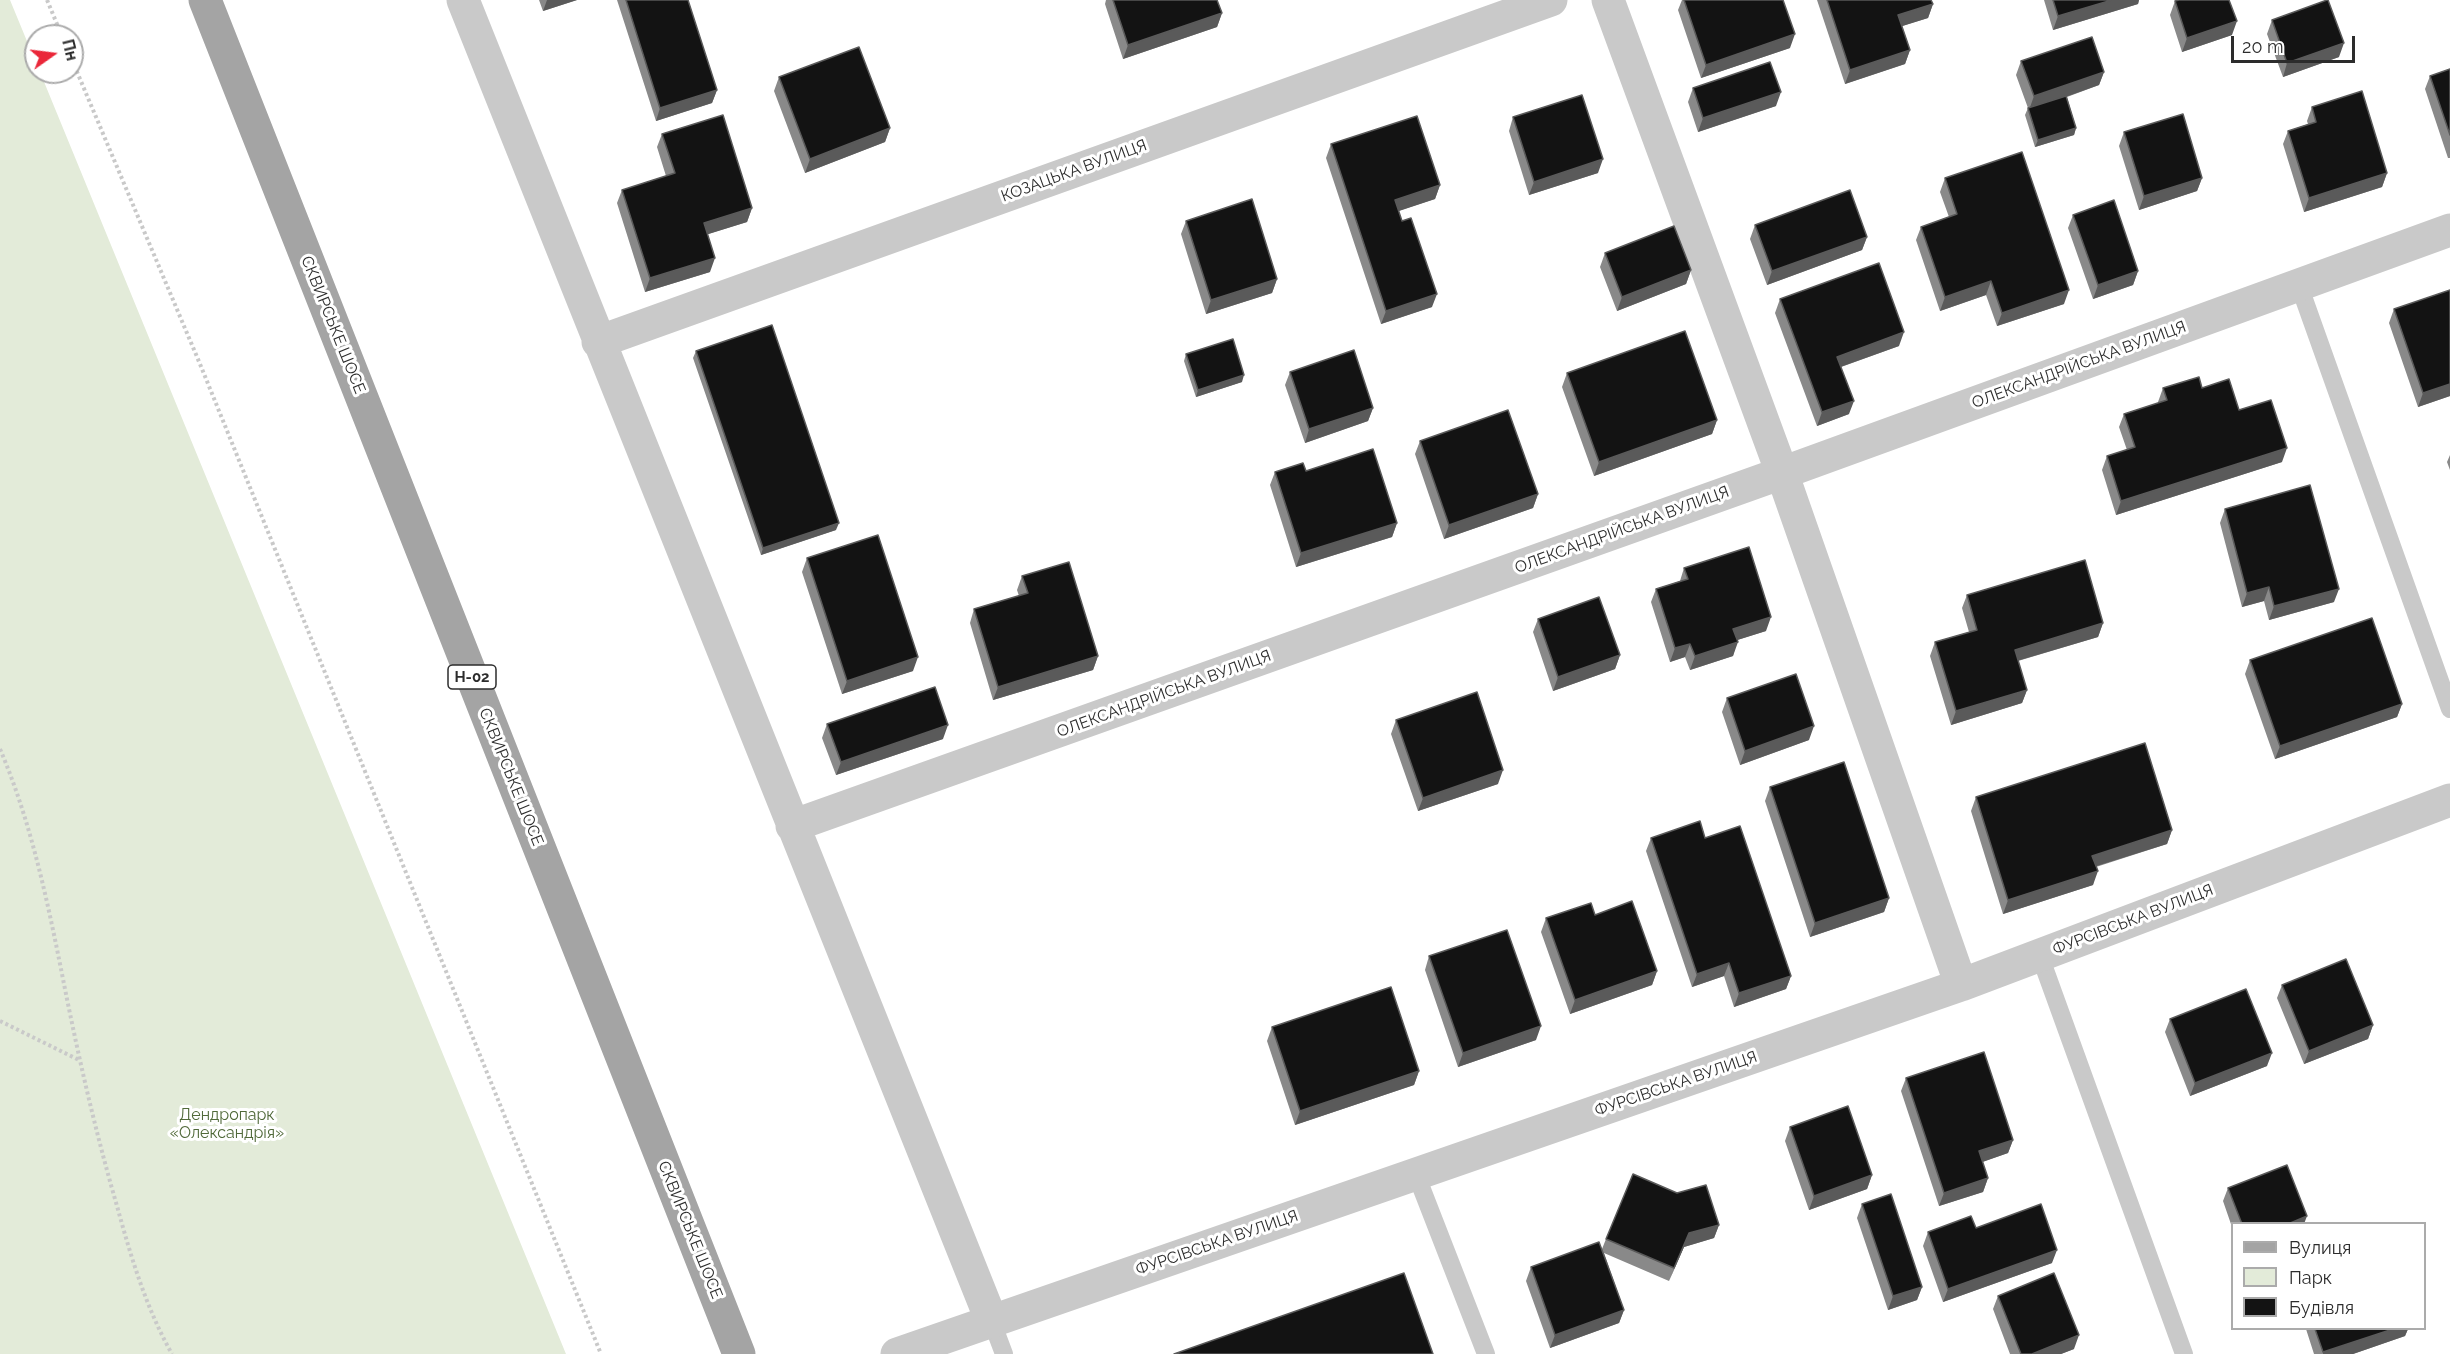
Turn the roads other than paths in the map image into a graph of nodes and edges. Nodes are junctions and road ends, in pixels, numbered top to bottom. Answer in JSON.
{"nodes":[{"id":1,"x":205,"y":0,"type":"edge"},
{"id":2,"x":463,"y":0,"type":"edge"},
{"id":3,"x":1551,"y":0,"type":"edge"},
{"id":4,"x":1608,"y":0,"type":"edge"},
{"id":5,"x":2450,"y":230,"type":"edge"},
{"id":6,"x":2299,"y":285,"type":"junction"},
{"id":7,"x":598,"y":342,"type":"junction"},
{"id":8,"x":1782,"y":473,"type":"junction"},
{"id":9,"x":2450,"y":709,"type":"edge"},
{"id":10,"x":2450,"y":800,"type":"edge"},
{"id":11,"x":792,"y":826,"type":"junction"},
{"id":12,"x":2040,"y":956,"type":"junction"},
{"id":13,"x":1961,"y":985,"type":"junction"},
{"id":14,"x":1416,"y":1174,"type":"junction"},
{"id":15,"x":992,"y":1322,"type":"junction"},
{"id":16,"x":739,"y":1354,"type":"edge"},
{"id":17,"x":897,"y":1354,"type":"edge"},
{"id":18,"x":1004,"y":1354,"type":"edge"},
{"id":19,"x":1486,"y":1354,"type":"edge"},
{"id":20,"x":2184,"y":1354,"type":"edge"}],
"edges":[{"from":1,"to":16,"type":"main road","name":"СКВИРСЬКЕ ШОСЕ","number":"Н-02"},
{"from":2,"to":7,"type":"street"},
{"from":3,"to":7,"type":"street","name":"КОЗАЦЬКА ВУЛИЦЯ"},
{"from":4,"to":8,"type":"street"},
{"from":5,"to":6,"type":"street","name":"ОЛЕКСАНДРІЙСЬКА ВУЛИЦЯ"},
{"from":6,"to":8,"type":"street","name":"ОЛЕКСАНДРІЙСЬКА ВУЛИЦЯ"},
{"from":6,"to":9,"type":"lane"},
{"from":7,"to":11,"type":"street"},
{"from":8,"to":11,"type":"street","name":"ОЛЕКСАНДРІЙСЬКА ВУЛИЦЯ"},
{"from":8,"to":13,"type":"street"},
{"from":10,"to":12,"type":"street","name":"ФУРСІВСЬКА ВУЛИЦЯ"},
{"from":11,"to":15,"type":"street"},
{"from":12,"to":13,"type":"street","name":"ФУРСІВСЬКА ВУЛИЦЯ"},
{"from":12,"to":20,"type":"lane"},
{"from":13,"to":14,"type":"street","name":"ФУРСІВСЬКА ВУЛИЦЯ"},
{"from":14,"to":15,"type":"street","name":"ФУРСІВСЬКА ВУЛИЦЯ"},
{"from":14,"to":19,"type":"lane"},
{"from":15,"to":17,"type":"street","name":"ФУРСІВСЬКА ВУЛИЦЯ"},
{"from":15,"to":18,"type":"lane"}]}
